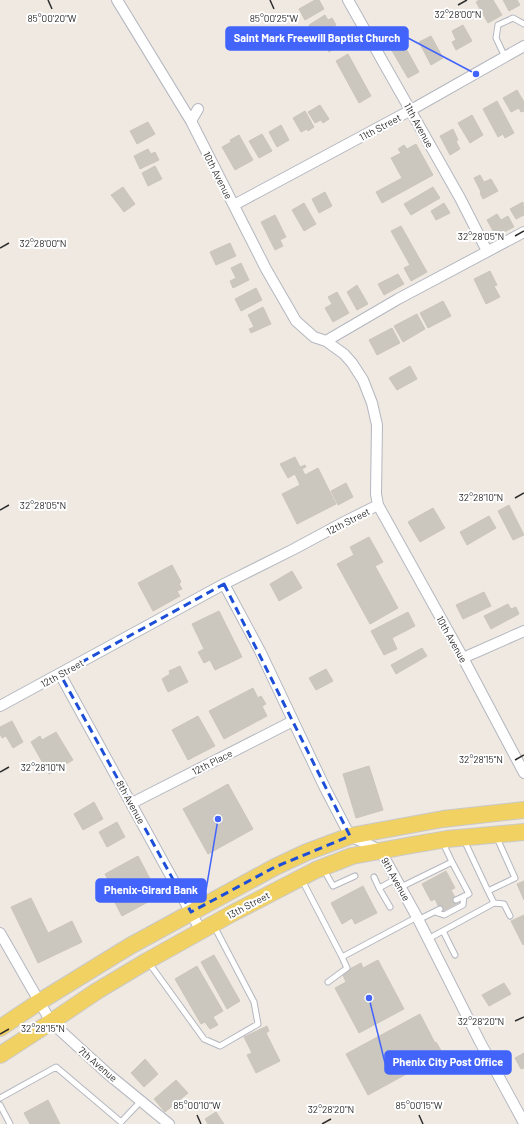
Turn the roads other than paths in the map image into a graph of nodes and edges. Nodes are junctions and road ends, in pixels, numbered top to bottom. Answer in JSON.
{"nodes":[{"id":1,"x":117,"y":0,"type":"edge"},
{"id":2,"x":348,"y":0,"type":"edge"},
{"id":3,"x":524,"y":24,"type":"edge"},
{"id":4,"x":524,"y":46,"type":"edge"},
{"id":5,"x":505,"y":57,"type":"junction"},
{"id":6,"x":198,"y":109,"type":"dead end"},
{"id":7,"x":411,"y":110,"type":"junction"},
{"id":8,"x":191,"y":121,"type":"junction"},
{"id":9,"x":234,"y":205,"type":"junction"},
{"id":10,"x":524,"y":232,"type":"edge"},
{"id":11,"x":487,"y":251,"type":"junction"},
{"id":12,"x":326,"y":341,"type":"junction"},
{"id":13,"x":378,"y":505,"type":"junction"},
{"id":14,"x":224,"y":584,"type":"junction"},
{"id":15,"x":524,"y":631,"type":"edge"},
{"id":16,"x":463,"y":658,"type":"junction"},
{"id":17,"x":60,"y":674,"type":"junction"},
{"id":18,"x":0,"y":706,"type":"edge"},
{"id":19,"x":293,"y":721,"type":"junction"},
{"id":20,"x":524,"y":773,"type":"edge"},
{"id":21,"x":132,"y":803,"type":"junction"},
{"id":22,"x":524,"y":810,"type":"edge"},
{"id":23,"x":524,"y":832,"type":"edge"},
{"id":24,"x":496,"y":835,"type":"junction"},
{"id":25,"x":350,"y":836,"type":"junction"},
{"id":26,"x":463,"y":838,"type":"junction"},
{"id":27,"x":442,"y":840,"type":"junction"},
{"id":28,"x":380,"y":850,"type":"junction"},
{"id":29,"x":452,"y":862,"type":"junction"},
{"id":30,"x":323,"y":867,"type":"junction"},
{"id":31,"x":355,"y":876,"type":"dead end"},
{"id":32,"x":300,"y":878,"type":"junction"},
{"id":33,"x":374,"y":878,"type":"dead end"},
{"id":34,"x":398,"y":883,"type":"junction"},
{"id":35,"x":379,"y":888,"type":"junction"},
{"id":36,"x":488,"y":891,"type":"junction"},
{"id":37,"x":464,"y":896,"type":"junction"},
{"id":38,"x":456,"y":900,"type":"dead end"},
{"id":39,"x":494,"y":903,"type":"junction"},
{"id":40,"x":390,"y":907,"type":"dead end"},
{"id":41,"x":191,"y":912,"type":"junction"},
{"id":42,"x":510,"y":916,"type":"dead end"},
{"id":43,"x":418,"y":918,"type":"junction"},
{"id":44,"x":207,"y":927,"type":"junction"},
{"id":45,"x":443,"y":931,"type":"junction"},
{"id":46,"x":0,"y":934,"type":"edge"},
{"id":47,"x":428,"y":939,"type":"junction"},
{"id":48,"x":455,"y":955,"type":"dead end"},
{"id":49,"x":342,"y":956,"type":"junction"},
{"id":50,"x":147,"y":960,"type":"junction"},
{"id":51,"x":328,"y":982,"type":"dead end"},
{"id":52,"x":39,"y":1002,"type":"junction"},
{"id":53,"x":51,"y":1022,"type":"junction"},
{"id":54,"x":0,"y":1028,"type":"edge"},
{"id":55,"x":0,"y":1055,"type":"edge"},
{"id":56,"x":0,"y":1098,"type":"edge"},
{"id":57,"x":141,"y":1101,"type":"junction"},
{"id":58,"x":0,"y":1105,"type":"edge"},
{"id":59,"x":119,"y":1123,"type":"edge"},
{"id":60,"x":524,"y":1123,"type":"edge"},
{"id":61,"x":10,"y":1124,"type":"edge"},
{"id":62,"x":169,"y":1124,"type":"edge"}],
"edges":[{"from":1,"to":8,"type":"street","name":"10th Avenue"},
{"from":2,"to":7,"type":"street","name":"11th Avenue"},
{"from":3,"to":5,"type":"lane"},
{"from":4,"to":5,"type":"street","name":"11th Street"},
{"from":5,"to":7,"type":"street","name":"11th Street"},
{"from":6,"to":8,"type":"street"},
{"from":7,"to":9,"type":"street","name":"11th Street"},
{"from":7,"to":11,"type":"street","name":"11th Avenue"},
{"from":8,"to":9,"type":"street","name":"10th Avenue"},
{"from":9,"to":12,"type":"street","name":"10th Avenue"},
{"from":10,"to":11,"type":"street"},
{"from":11,"to":12,"type":"street"},
{"from":12,"to":13,"type":"street","name":"12th Street"},
{"from":13,"to":14,"type":"street","name":"12th Street"},
{"from":13,"to":16,"type":"street","name":"10th Avenue"},
{"from":14,"to":17,"type":"street","name":"12th Street"},
{"from":14,"to":19,"type":"street"},
{"from":15,"to":16,"type":"street"},
{"from":16,"to":20,"type":"street","name":"10th Avenue"},
{"from":17,"to":18,"type":"street","name":"12th Street"},
{"from":17,"to":21,"type":"street","name":"8th Avenue"},
{"from":19,"to":21,"type":"street","name":"12th Place"},
{"from":19,"to":25,"type":"street"},
{"from":21,"to":41,"type":"street","name":"8th Avenue"},
{"from":22,"to":25,"type":"main road"},
{"from":23,"to":24,"type":"main road","name":"13th Street"},
{"from":24,"to":26,"type":"main road","name":"13th Street"},
{"from":24,"to":36,"type":"lane"},
{"from":25,"to":28,"type":"street","name":"9th Avenue"},
{"from":25,"to":41,"type":"main road"},
{"from":26,"to":27,"type":"main road","name":"13th Street"},
{"from":26,"to":36,"type":"lane"},
{"from":27,"to":28,"type":"main road","name":"13th Street"},
{"from":27,"to":29,"type":"lane"},
{"from":28,"to":30,"type":"main road","name":"13th Street"},
{"from":28,"to":34,"type":"street","name":"9th Avenue"},
{"from":29,"to":34,"type":"lane"},
{"from":29,"to":37,"type":"lane"},
{"from":30,"to":31,"type":"lane"},
{"from":30,"to":32,"type":"main road","name":"13th Street"},
{"from":32,"to":44,"type":"main road","name":"13th Street"},
{"from":32,"to":49,"type":"lane"},
{"from":33,"to":35,"type":"lane"},
{"from":34,"to":35,"type":"lane"},
{"from":34,"to":43,"type":"street","name":"9th Avenue"},
{"from":35,"to":40,"type":"lane"},
{"from":36,"to":39,"type":"lane"},
{"from":37,"to":38,"type":"lane"},
{"from":37,"to":43,"type":"lane"},
{"from":39,"to":42,"type":"lane"},
{"from":39,"to":45,"type":"lane"},
{"from":41,"to":44,"type":"street","name":"8th Avenue"},
{"from":41,"to":52,"type":"main road"},
{"from":43,"to":47,"type":"street","name":"9th Avenue"},
{"from":43,"to":49,"type":"lane"},
{"from":44,"to":50,"type":"main road","name":"13th Street"},
{"from":44,"to":50,"type":"lane"},
{"from":45,"to":47,"type":"lane"},
{"from":45,"to":48,"type":"lane"},
{"from":46,"to":52,"type":"street","name":"7th Avenue"},
{"from":47,"to":60,"type":"street","name":"9th Avenue"},
{"from":49,"to":51,"type":"lane"},
{"from":50,"to":53,"type":"main road","name":"13th Street"},
{"from":52,"to":53,"type":"street","name":"7th Avenue"},
{"from":52,"to":54,"type":"main road"},
{"from":53,"to":55,"type":"main road","name":"13th Street"},
{"from":53,"to":57,"type":"street","name":"7th Avenue"},
{"from":56,"to":59,"type":"lane"},
{"from":57,"to":59,"type":"lane"},
{"from":57,"to":62,"type":"street","name":"7th Avenue"},
{"from":58,"to":61,"type":"lane"}]}
